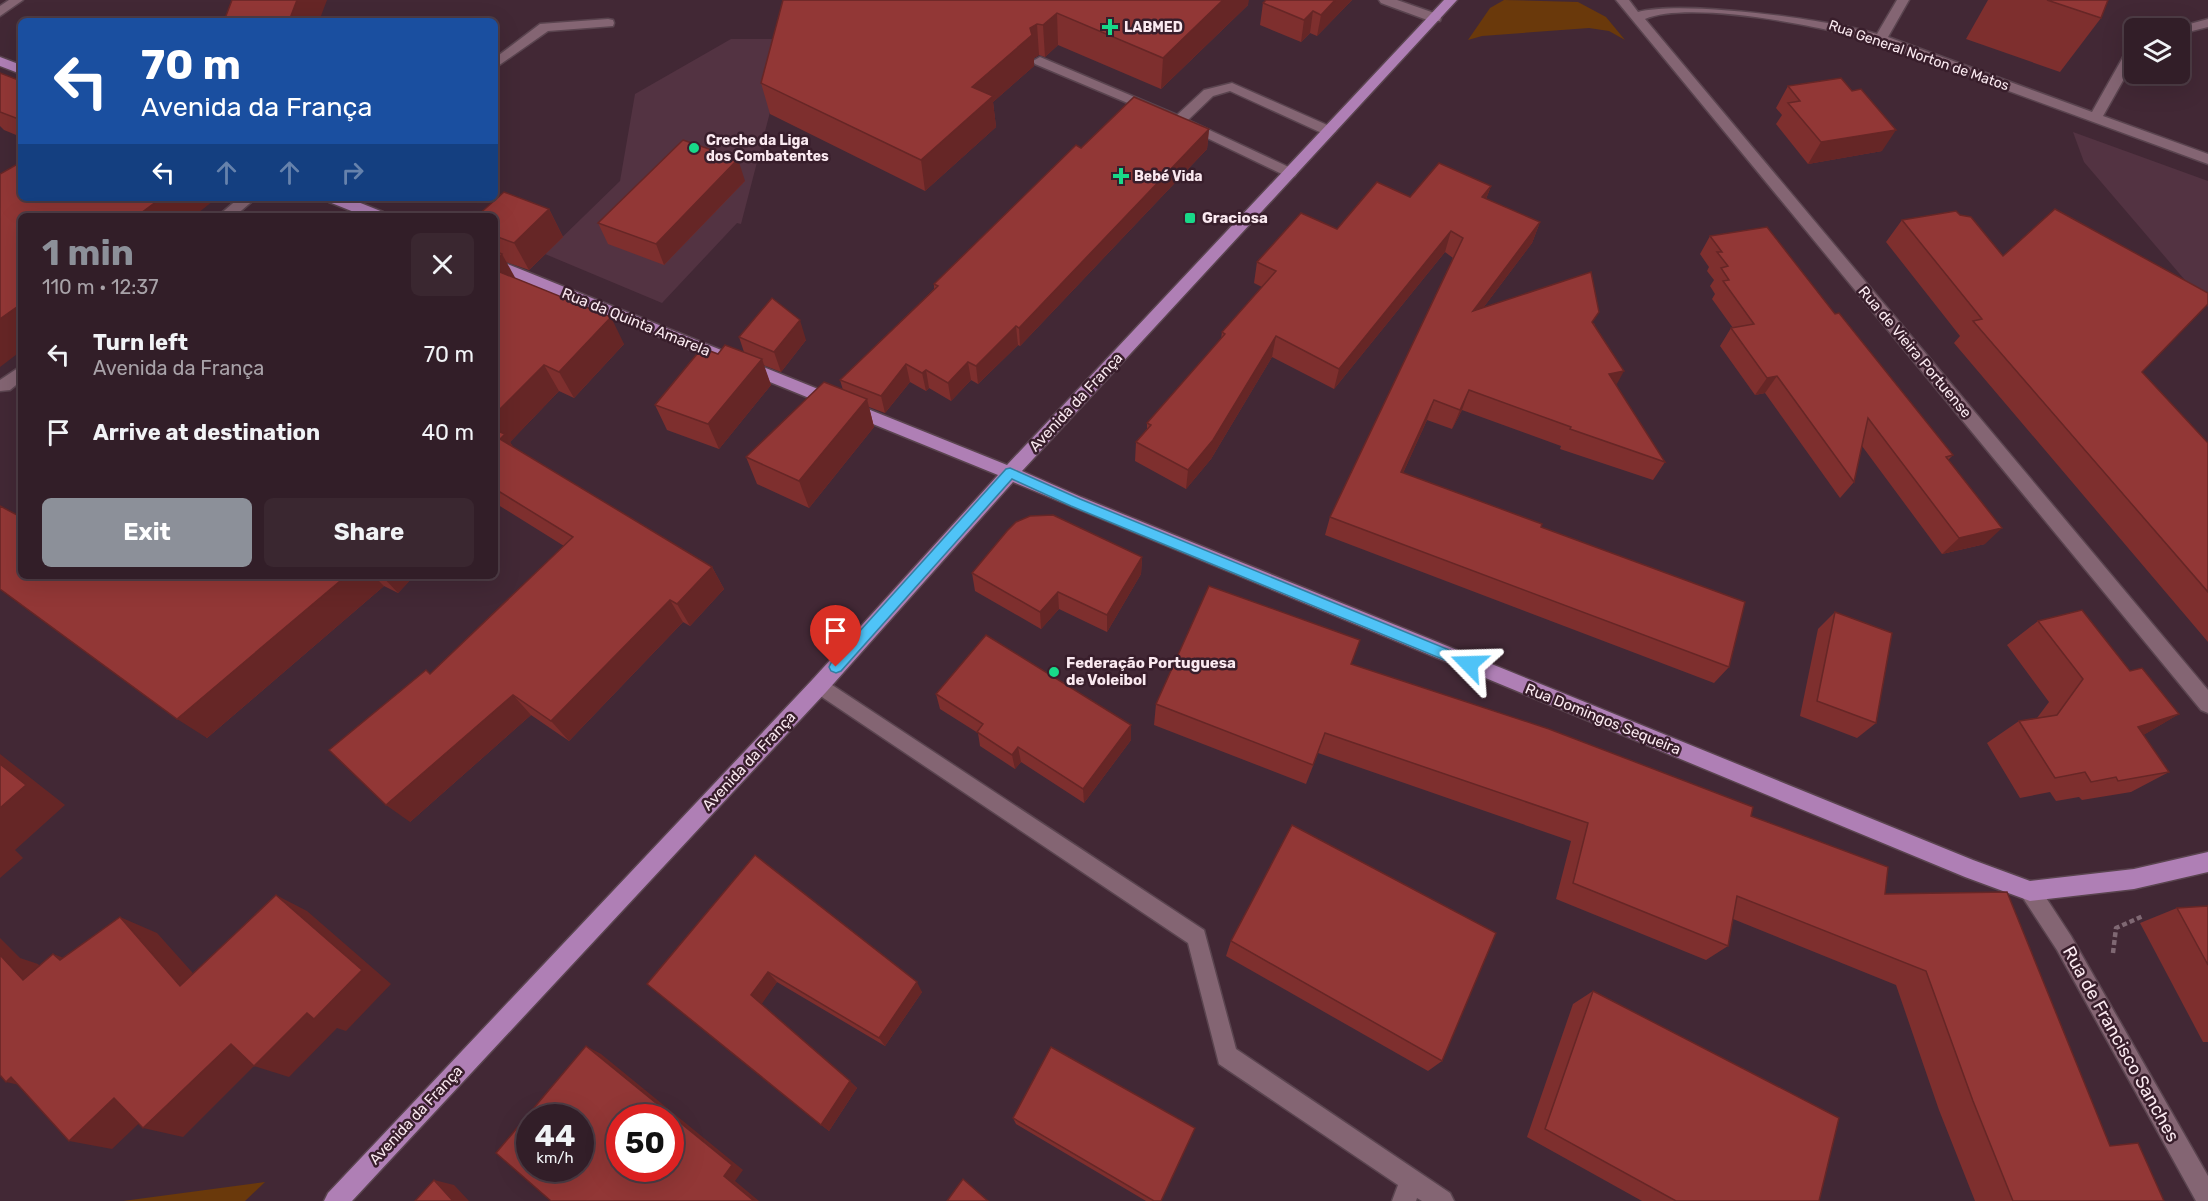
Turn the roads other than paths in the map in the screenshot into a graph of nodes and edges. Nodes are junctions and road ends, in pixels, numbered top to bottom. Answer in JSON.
{"nodes":[{"id":1,"x":17,"y":0,"type":"edge"},
{"id":2,"x":1385,"y":0,"type":"edge"},
{"id":3,"x":1451,"y":0,"type":"edge"},
{"id":4,"x":1622,"y":0,"type":"edge"},
{"id":5,"x":1704,"y":0,"type":"edge"},
{"id":6,"x":1903,"y":0,"type":"edge"},
{"id":7,"x":0,"y":12,"type":"edge"},
{"id":8,"x":1435,"y":18,"type":"junction"},
{"id":9,"x":1637,"y":19,"type":"junction"},
{"id":10,"x":608,"y":23,"type":"dead end"},
{"id":11,"x":2208,"y":23,"type":"edge"},
{"id":12,"x":2190,"y":28,"type":"edge"},
{"id":13,"x":1880,"y":39,"type":"junction"},
{"id":14,"x":0,"y":61,"type":"edge"},
{"id":15,"x":1040,"y":61,"type":"dead end"},
{"id":16,"x":498,"y":62,"type":"edge"},
{"id":17,"x":2124,"y":68,"type":"edge"},
{"id":18,"x":18,"y":69,"type":"edge"},
{"id":19,"x":2096,"y":118,"type":"junction"},
{"id":20,"x":1179,"y":121,"type":"junction"},
{"id":21,"x":1329,"y":130,"type":"junction"},
{"id":22,"x":2208,"y":159,"type":"edge"},
{"id":23,"x":1290,"y":173,"type":"junction"},
{"id":24,"x":245,"y":201,"type":"edge"},
{"id":25,"x":343,"y":201,"type":"edge"},
{"id":26,"x":229,"y":213,"type":"edge"},
{"id":27,"x":371,"y":213,"type":"edge"},
{"id":28,"x":498,"y":265,"type":"edge"},
{"id":29,"x":18,"y":374,"type":"edge"},
{"id":30,"x":4,"y":386,"type":"dead end"},
{"id":31,"x":1010,"y":473,"type":"junction"},
{"id":32,"x":820,"y":685,"type":"junction"},
{"id":33,"x":2208,"y":704,"type":"edge"},
{"id":34,"x":2208,"y":862,"type":"edge"},
{"id":35,"x":2030,"y":891,"type":"junction"},
{"id":36,"x":1407,"y":1190,"type":"edge"},
{"id":37,"x":2208,"y":1200,"type":"edge"},
{"id":38,"x":336,"y":1201,"type":"edge"},
{"id":39,"x":1442,"y":1201,"type":"edge"}],
"edges":[{"from":1,"to":7,"type":"street"},
{"from":2,"to":8,"type":"street"},
{"from":3,"to":8,"type":"main road","name":"Avenida da França"},
{"from":4,"to":9,"type":"street","name":"Rua de Vieira Portuense"},
{"from":5,"to":9,"type":"street","name":"Rua General Norton de Matos"},
{"from":5,"to":13,"type":"street","name":"Rua General Norton de Matos"},
{"from":6,"to":13,"type":"street"},
{"from":8,"to":21,"type":"main road","name":"Avenida da França"},
{"from":9,"to":33,"type":"street","name":"Rua de Vieira Portuense"},
{"from":10,"to":16,"type":"street"},
{"from":11,"to":12,"type":"street"},
{"from":13,"to":19,"type":"street","name":"Rua General Norton de Matos"},
{"from":14,"to":18,"type":"main road"},
{"from":15,"to":20,"type":"street"},
{"from":17,"to":19,"type":"street"},
{"from":19,"to":22,"type":"street","name":"Rua General Norton de Matos"},
{"from":20,"to":21,"type":"street"},
{"from":20,"to":23,"type":"street"},
{"from":21,"to":23,"type":"main road","name":"Avenida da França"},
{"from":23,"to":31,"type":"main road","name":"Avenida da França"},
{"from":24,"to":26,"type":"street"},
{"from":25,"to":27,"type":"main road"},
{"from":28,"to":31,"type":"main road","name":"Rua da Quinta Amarela"},
{"from":29,"to":30,"type":"street"},
{"from":31,"to":32,"type":"main road","name":"Avenida da França"},
{"from":31,"to":35,"type":"main road","name":"Rua Domingos Sequeira"},
{"from":32,"to":36,"type":"street"},
{"from":32,"to":38,"type":"main road","name":"Avenida da França"},
{"from":34,"to":35,"type":"main road","name":"Rua Domingos Sequeira"},
{"from":35,"to":37,"type":"street","name":"Rua de Francisco Sanches"},
{"from":36,"to":39,"type":"street"}]}
